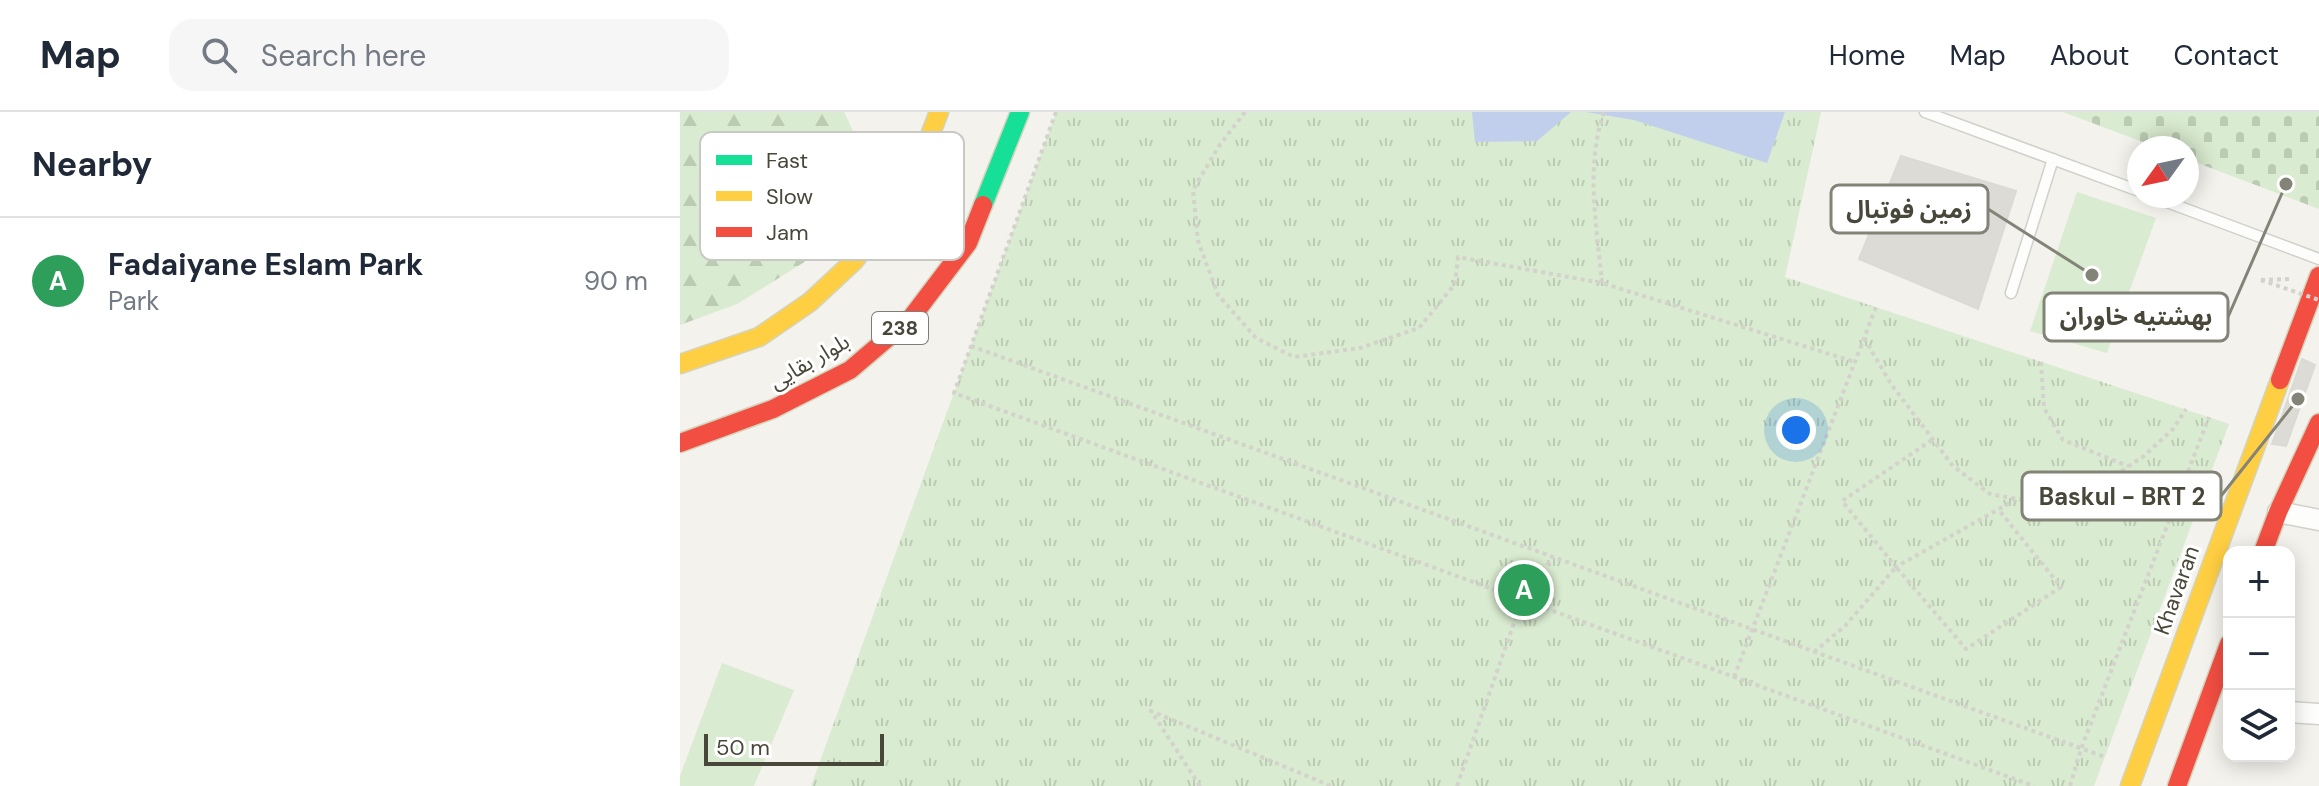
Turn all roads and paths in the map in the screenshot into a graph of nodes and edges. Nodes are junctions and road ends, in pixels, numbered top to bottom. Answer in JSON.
{"nodes":[{"id":1,"x":939,"y":112,"type":"edge"},
{"id":2,"x":1020,"y":112,"type":"edge"},
{"id":3,"x":1056,"y":112,"type":"edge"},
{"id":4,"x":1245,"y":112,"type":"edge"},
{"id":5,"x":1604,"y":112,"type":"edge"},
{"id":6,"x":1925,"y":112,"type":"edge"},
{"id":7,"x":931,"y":132,"type":"edge"},
{"id":8,"x":2053,"y":159,"type":"junction"},
{"id":9,"x":2127,"y":187,"type":"edge"},
{"id":10,"x":2183,"y":208,"type":"edge"},
{"id":11,"x":964,"y":248,"type":"edge"},
{"id":12,"x":2319,"y":259,"type":"edge"},
{"id":13,"x":855,"y":260,"type":"edge"},
{"id":14,"x":955,"y":260,"type":"edge"},
{"id":15,"x":2319,"y":276,"type":"edge"},
{"id":16,"x":2261,"y":280,"type":"dead end"},
{"id":17,"x":1602,"y":283,"type":"junction"},
{"id":18,"x":2011,"y":293,"type":"dead end"},
{"id":19,"x":2319,"y":300,"type":"edge"},
{"id":20,"x":1876,"y":307,"type":"dead end"},
{"id":21,"x":1864,"y":338,"type":"junction"},
{"id":22,"x":971,"y":346,"type":"junction"},
{"id":23,"x":1855,"y":362,"type":"junction"},
{"id":24,"x":2041,"y":362,"type":"dead end"},
{"id":25,"x":680,"y":364,"type":"edge"},
{"id":26,"x":2186,"y":409,"type":"dead end"},
{"id":27,"x":2209,"y":417,"type":"dead end"},
{"id":28,"x":2319,"y":423,"type":"edge"},
{"id":29,"x":1932,"y":440,"type":"junction"},
{"id":30,"x":680,"y":443,"type":"edge"},
{"id":31,"x":2128,"y":467,"type":"junction"},
{"id":32,"x":2016,"y":499,"type":"junction"},
{"id":33,"x":1998,"y":509,"type":"junction"},
{"id":34,"x":2278,"y":512,"type":"junction"},
{"id":35,"x":2319,"y":520,"type":"edge"},
{"id":36,"x":2265,"y":546,"type":"edge"},
{"id":37,"x":1553,"y":557,"type":"junction"},
{"id":38,"x":1896,"y":567,"type":"junction"},
{"id":39,"x":1522,"y":600,"type":"junction"},
{"id":40,"x":1753,"y":629,"type":"junction"},
{"id":41,"x":1814,"y":652,"type":"junction"},
{"id":42,"x":2223,"y":660,"type":"edge"},
{"id":43,"x":1734,"y":677,"type":"junction"},
{"id":44,"x":2206,"y":706,"type":"junction"},
{"id":45,"x":2223,"y":707,"type":"edge"},
{"id":46,"x":2295,"y":712,"type":"edge"},
{"id":47,"x":2319,"y":714,"type":"edge"},
{"id":48,"x":2081,"y":749,"type":"junction"},
{"id":49,"x":2105,"y":757,"type":"dead end"},
{"id":50,"x":1200,"y":786,"type":"edge"},
{"id":51,"x":1331,"y":786,"type":"edge"},
{"id":52,"x":1457,"y":786,"type":"edge"},
{"id":53,"x":2034,"y":786,"type":"edge"},
{"id":54,"x":2070,"y":786,"type":"edge"},
{"id":55,"x":2130,"y":786,"type":"edge"},
{"id":56,"x":2177,"y":786,"type":"edge"}],
"edges":[{"from":1,"to":7,"type":"main road","name":"بلوار بقایی"},
{"from":2,"to":11,"type":"main road","name":"بلوار بقایی","number":"238"},
{"from":3,"to":22,"type":"path"},
{"from":4,"to":17,"type":"path"},
{"from":5,"to":17,"type":"path"},
{"from":6,"to":8,"type":"lane"},
{"from":8,"to":9,"type":"lane"},
{"from":8,"to":18,"type":"lane"},
{"from":10,"to":12,"type":"lane"},
{"from":13,"to":25,"type":"main road","name":"بلوار بقایی"},
{"from":14,"to":30,"type":"main road","name":"بلوار بقایی","number":"238"},
{"from":15,"to":55,"type":"main road","name":"Khavaran"},
{"from":16,"to":19,"type":"path","bridge":true},
{"from":17,"to":23,"type":"path"},
{"from":20,"to":21,"type":"path"},
{"from":21,"to":23,"type":"path"},
{"from":21,"to":29,"type":"path"},
{"from":22,"to":37,"type":"path"},
{"from":22,"to":39,"type":"path"},
{"from":23,"to":40,"type":"path"},
{"from":24,"to":31,"type":"path"},
{"from":26,"to":31,"type":"path"},
{"from":27,"to":48,"type":"path"},
{"from":28,"to":34,"type":"main road"},
{"from":29,"to":32,"type":"path"},
{"from":29,"to":38,"type":"path"},
{"from":31,"to":32,"type":"path"},
{"from":32,"to":33,"type":"path"},
{"from":33,"to":38,"type":"path"},
{"from":33,"to":38,"type":"path"},
{"from":34,"to":35,"type":"street"},
{"from":34,"to":36,"type":"main road"},
{"from":37,"to":39,"type":"path"},
{"from":37,"to":40,"type":"path"},
{"from":38,"to":41,"type":"path"},
{"from":39,"to":43,"type":"path"},
{"from":39,"to":52,"type":"path"},
{"from":40,"to":41,"type":"path"},
{"from":40,"to":43,"type":"path"},
{"from":41,"to":48,"type":"path"},
{"from":42,"to":44,"type":"main road"},
{"from":43,"to":53,"type":"path"},
{"from":44,"to":45,"type":"street"},
{"from":44,"to":56,"type":"main road"},
{"from":46,"to":47,"type":"street"},
{"from":48,"to":49,"type":"path"},
{"from":48,"to":54,"type":"path"},
{"from":50,"to":51,"type":"path"}]}
